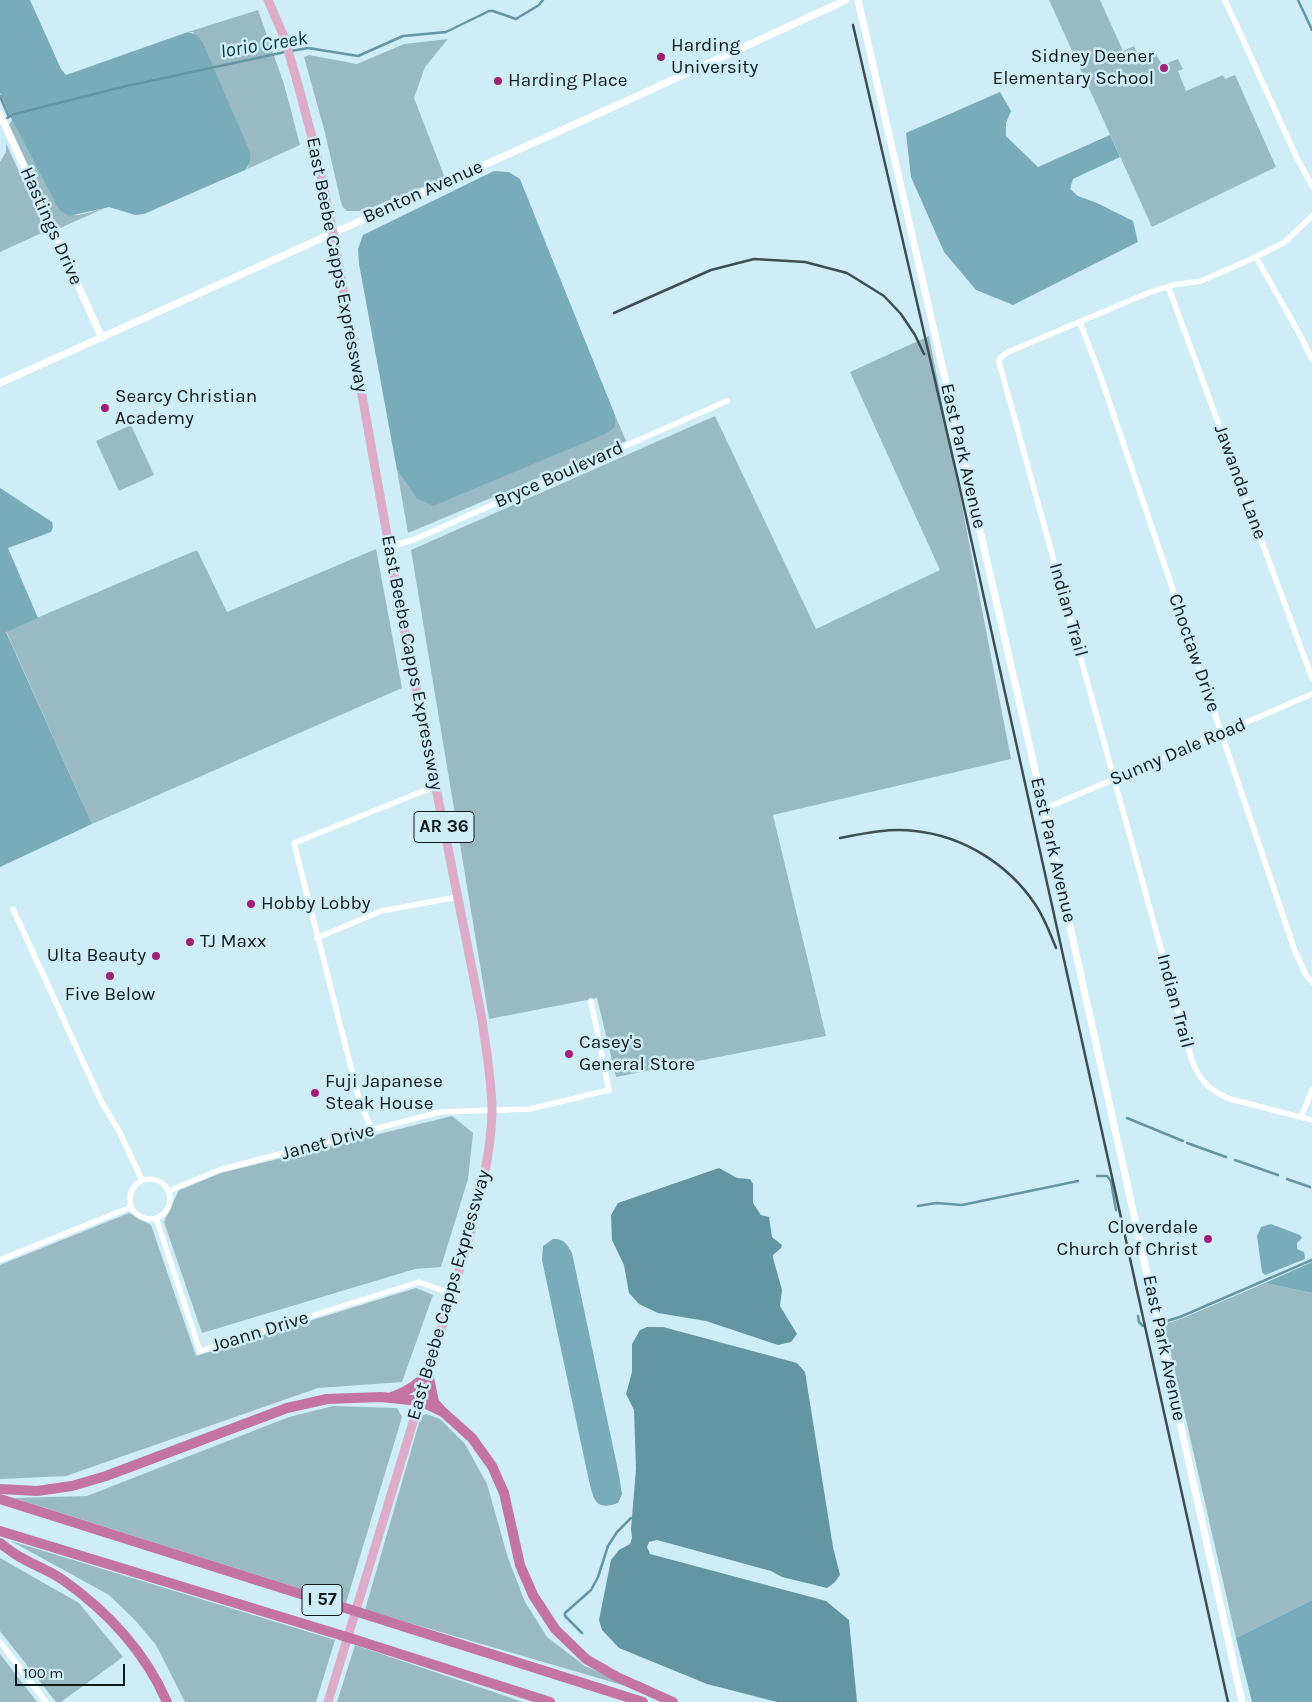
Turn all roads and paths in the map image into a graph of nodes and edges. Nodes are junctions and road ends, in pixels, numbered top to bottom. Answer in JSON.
{"nodes":[{"id":1,"x":268,"y":0,"type":"edge"},
{"id":2,"x":846,"y":0,"type":"edge"},
{"id":3,"x":858,"y":0,"type":"edge"},
{"id":4,"x":1225,"y":0,"type":"edge"},
{"id":5,"x":0,"y":114,"type":"edge"},
{"id":6,"x":1312,"y":186,"type":"edge"},
{"id":7,"x":1312,"y":216,"type":"edge"},
{"id":8,"x":333,"y":233,"type":"junction"},
{"id":9,"x":1256,"y":257,"type":"junction"},
{"id":10,"x":1168,"y":286,"type":"junction"},
{"id":11,"x":1080,"y":322,"type":"junction"},
{"id":12,"x":102,"y":338,"type":"junction"},
{"id":13,"x":1312,"y":359,"type":"edge"},
{"id":14,"x":0,"y":383,"type":"edge"},
{"id":15,"x":727,"y":401,"type":"dead end"},
{"id":16,"x":390,"y":546,"type":"junction"},
{"id":17,"x":1312,"y":678,"type":"edge"},
{"id":18,"x":1312,"y":694,"type":"edge"},
{"id":19,"x":1221,"y":734,"type":"junction"},
{"id":20,"x":1115,"y":780,"type":"junction"},
{"id":21,"x":436,"y":786,"type":"junction"},
{"id":22,"x":1044,"y":809,"type":"junction"},
{"id":23,"x":458,"y":897,"type":"junction"},
{"id":24,"x":12,"y":909,"type":"dead end"},
{"id":25,"x":317,"y":938,"type":"junction"},
{"id":26,"x":1312,"y":982,"type":"edge"},
{"id":27,"x":591,"y":1001,"type":"dead end"},
{"id":28,"x":1312,"y":1090,"type":"edge"},
{"id":29,"x":492,"y":1110,"type":"junction"},
{"id":30,"x":1301,"y":1117,"type":"junction"},
{"id":31,"x":1312,"y":1120,"type":"edge"},
{"id":32,"x":372,"y":1130,"type":"junction"},
{"id":33,"x":142,"y":1180,"type":"junction"},
{"id":34,"x":169,"y":1191,"type":"junction"},
{"id":35,"x":131,"y":1207,"type":"junction"},
{"id":36,"x":156,"y":1218,"type":"junction"},
{"id":37,"x":0,"y":1260,"type":"edge"},
{"id":38,"x":452,"y":1294,"type":"junction"},
{"id":39,"x":428,"y":1373,"type":"junction"},
{"id":40,"x":390,"y":1398,"type":"junction"},
{"id":41,"x":420,"y":1401,"type":"junction"},
{"id":42,"x":443,"y":1412,"type":"junction"},
{"id":43,"x":0,"y":1489,"type":"edge"},
{"id":44,"x":0,"y":1499,"type":"edge"},
{"id":45,"x":0,"y":1531,"type":"edge"},
{"id":46,"x":0,"y":1543,"type":"edge"},
{"id":47,"x":0,"y":1642,"type":"edge"},
{"id":48,"x":46,"y":1702,"type":"edge"},
{"id":49,"x":167,"y":1702,"type":"edge"},
{"id":50,"x":328,"y":1702,"type":"edge"},
{"id":51,"x":550,"y":1702,"type":"edge"},
{"id":52,"x":643,"y":1702,"type":"edge"},
{"id":53,"x":673,"y":1702,"type":"edge"},
{"id":54,"x":1242,"y":1702,"type":"edge"}],
"edges":[{"from":1,"to":8,"type":"main road","name":"East Beebe Capps Expressway","number":"AR 36"},
{"from":2,"to":8,"type":"street","name":"Benton Avenue"},
{"from":3,"to":22,"type":"street","name":"East Park Avenue"},
{"from":4,"to":6,"type":"street"},
{"from":5,"to":12,"type":"street","name":"Hastings Drive"},
{"from":7,"to":9,"type":"street","name":"Indian Trail"},
{"from":8,"to":12,"type":"street","name":"Benton Avenue"},
{"from":8,"to":16,"type":"main road","name":"East Beebe Capps Expressway","number":"AR 36"},
{"from":9,"to":10,"type":"street","name":"Indian Trail"},
{"from":9,"to":13,"type":"street"},
{"from":10,"to":11,"type":"street","name":"Indian Trail"},
{"from":10,"to":17,"type":"street","name":"Jawanda Lane"},
{"from":11,"to":19,"type":"street","name":"Choctaw Drive"},
{"from":11,"to":20,"type":"street","name":"Indian Trail"},
{"from":12,"to":14,"type":"street","name":"Benton Avenue"},
{"from":15,"to":16,"type":"street","name":"Bryce Boulevard"},
{"from":16,"to":21,"type":"main road","name":"East Beebe Capps Expressway","number":"AR 36"},
{"from":18,"to":19,"type":"street","name":"Sunny Dale Road"},
{"from":19,"to":20,"type":"street","name":"Sunny Dale Road"},
{"from":19,"to":26,"type":"street","name":"Choctaw Drive"},
{"from":20,"to":22,"type":"street","name":"Sunny Dale Road"},
{"from":20,"to":30,"type":"street","name":"Indian Trail"},
{"from":21,"to":23,"type":"main road","name":"East Beebe Capps Expressway","number":"AR 36"},
{"from":21,"to":25,"type":"street"},
{"from":22,"to":54,"type":"street","name":"East Park Avenue"},
{"from":23,"to":25,"type":"street"},
{"from":23,"to":29,"type":"main road","name":"East Beebe Capps Expressway","number":"AR 36"},
{"from":24,"to":33,"type":"street"},
{"from":25,"to":32,"type":"street"},
{"from":27,"to":29,"type":"street","name":"Janet Drive"},
{"from":28,"to":30,"type":"street"},
{"from":29,"to":32,"type":"street","name":"Janet Drive"},
{"from":29,"to":38,"type":"main road","name":"East Beebe Capps Expressway","number":"AR 36"},
{"from":30,"to":31,"type":"street","name":"Indian Trail"},
{"from":32,"to":34,"type":"street","name":"Janet Drive"},
{"from":33,"to":34,"type":"street"},
{"from":33,"to":35,"type":"street"},
{"from":34,"to":36,"type":"street"},
{"from":35,"to":36,"type":"street"},
{"from":35,"to":37,"type":"street"},
{"from":36,"to":38,"type":"street","name":"Joann Drive"},
{"from":38,"to":39,"type":"main road","name":"East Beebe Capps Expressway","number":"AR 36"},
{"from":39,"to":40,"type":"highway"},
{"from":39,"to":41,"type":"main road","name":"East Beebe Capps Expressway","number":"AR 36"},
{"from":39,"to":42,"type":"highway"},
{"from":40,"to":41,"type":"highway"},
{"from":40,"to":43,"type":"highway"},
{"from":41,"to":42,"type":"highway"},
{"from":41,"to":50,"type":"main road","name":"East Beebe Capps Expressway","number":"AR 36"},
{"from":42,"to":53,"type":"highway"},
{"from":44,"to":52,"type":"highway","number":"I 57"},
{"from":45,"to":51,"type":"highway","number":"I 57"},
{"from":46,"to":49,"type":"highway"},
{"from":47,"to":48,"type":"street"}]}
